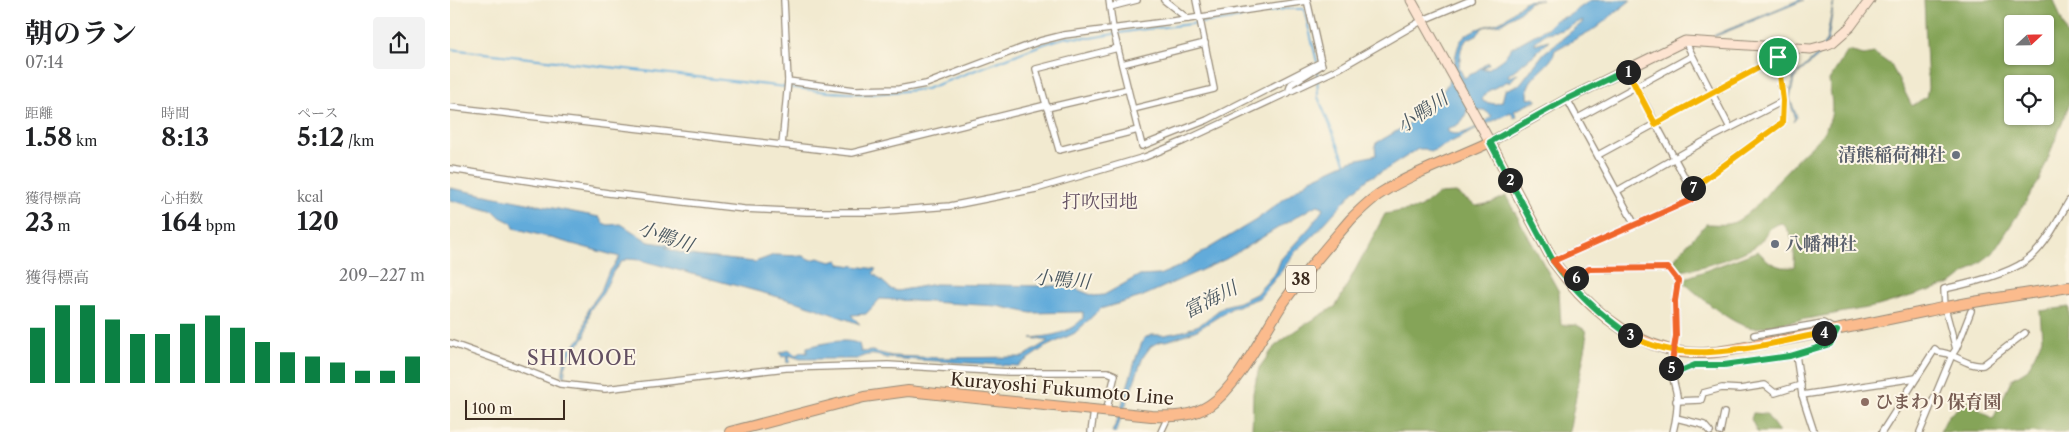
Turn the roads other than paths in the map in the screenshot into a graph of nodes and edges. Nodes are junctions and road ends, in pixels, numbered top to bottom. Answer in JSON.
{"nodes":[{"id":1,"x":784,"y":0,"type":"edge"},
{"id":2,"x":1109,"y":0,"type":"edge"},
{"id":3,"x":1137,"y":0,"type":"edge"},
{"id":4,"x":1164,"y":0,"type":"edge"},
{"id":5,"x":1196,"y":0,"type":"edge"},
{"id":6,"x":1307,"y":0,"type":"edge"},
{"id":7,"x":1411,"y":0,"type":"edge"},
{"id":8,"x":1471,"y":0,"type":"edge"},
{"id":9,"x":1870,"y":0,"type":"edge"},
{"id":10,"x":1110,"y":7,"type":"junction"},
{"id":11,"x":1200,"y":18,"type":"junction"},
{"id":12,"x":1188,"y":19,"type":"junction"},
{"id":13,"x":1426,"y":24,"type":"junction"},
{"id":14,"x":1113,"y":29,"type":"junction"},
{"id":15,"x":1685,"y":41,"type":"junction"},
{"id":16,"x":1205,"y":43,"type":"junction"},
{"id":17,"x":1777,"y":46,"type":"junction"},
{"id":18,"x":1118,"y":48,"type":"junction"},
{"id":19,"x":1692,"y":56,"type":"junction"},
{"id":20,"x":1778,"y":57,"type":"junction"},
{"id":21,"x":1321,"y":62,"type":"junction"},
{"id":22,"x":1122,"y":64,"type":"junction"},
{"id":23,"x":1627,"y":70,"type":"junction"},
{"id":24,"x":788,"y":81,"type":"junction"},
{"id":25,"x":1635,"y":88,"type":"junction"},
{"id":26,"x":1128,"y":89,"type":"junction"},
{"id":27,"x":1288,"y":93,"type":"junction"},
{"id":28,"x":1712,"y":94,"type":"junction"},
{"id":29,"x":1567,"y":99,"type":"junction"},
{"id":30,"x":1783,"y":101,"type":"junction"},
{"id":31,"x":1047,"y":106,"type":"junction"},
{"id":32,"x":450,"y":107,"type":"edge"},
{"id":33,"x":1133,"y":109,"type":"junction"},
{"id":34,"x":1578,"y":118,"type":"junction"},
{"id":35,"x":1655,"y":124,"type":"junction"},
{"id":36,"x":1730,"y":128,"type":"junction"},
{"id":37,"x":1138,"y":130,"type":"junction"},
{"id":38,"x":1490,"y":142,"type":"junction"},
{"id":39,"x":782,"y":145,"type":"junction"},
{"id":40,"x":1598,"y":154,"type":"junction"},
{"id":41,"x":1674,"y":158,"type":"junction"},
{"id":42,"x":450,"y":169,"type":"edge"},
{"id":43,"x":1617,"y":191,"type":"junction"},
{"id":44,"x":1692,"y":191,"type":"junction"},
{"id":45,"x":2069,"y":201,"type":"edge"},
{"id":46,"x":2066,"y":210,"type":"edge"},
{"id":47,"x":1635,"y":225,"type":"junction"},
{"id":48,"x":1553,"y":261,"type":"junction"},
{"id":49,"x":1571,"y":282,"type":"junction"},
{"id":50,"x":2069,"y":287,"type":"edge"},
{"id":51,"x":1945,"y":308,"type":"junction"},
{"id":52,"x":1971,"y":312,"type":"dead end"},
{"id":53,"x":1837,"y":331,"type":"junction"},
{"id":54,"x":2025,"y":333,"type":"dead end"},
{"id":55,"x":1754,"y":335,"type":"dead end"},
{"id":56,"x":450,"y":343,"type":"edge"},
{"id":57,"x":1956,"y":349,"type":"junction"},
{"id":58,"x":1796,"y":355,"type":"junction"},
{"id":59,"x":1952,"y":356,"type":"junction"},
{"id":60,"x":1671,"y":375,"type":"junction"},
{"id":61,"x":1916,"y":378,"type":"junction"},
{"id":62,"x":1800,"y":385,"type":"junction"},
{"id":63,"x":1802,"y":395,"type":"junction"},
{"id":64,"x":1676,"y":401,"type":"junction"},
{"id":65,"x":1094,"y":410,"type":"junction"},
{"id":66,"x":1108,"y":412,"type":"junction"},
{"id":67,"x":1724,"y":413,"type":"dead end"},
{"id":68,"x":1168,"y":417,"type":"junction"},
{"id":69,"x":1676,"y":418,"type":"junction"},
{"id":70,"x":1883,"y":430,"type":"edge"},
{"id":71,"x":730,"y":432,"type":"edge"},
{"id":72,"x":1091,"y":432,"type":"edge"},
{"id":73,"x":1161,"y":432,"type":"edge"},
{"id":74,"x":1673,"y":432,"type":"edge"},
{"id":75,"x":1710,"y":432,"type":"edge"},
{"id":76,"x":1720,"y":432,"type":"edge"},
{"id":77,"x":1814,"y":432,"type":"edge"},
{"id":78,"x":1875,"y":432,"type":"edge"},
{"id":79,"x":1920,"y":432,"type":"edge"}],
"edges":[{"from":1,"to":24,"type":"street"},
{"from":2,"to":10,"type":"street"},
{"from":3,"to":10,"type":"street"},
{"from":4,"to":12,"type":"street"},
{"from":5,"to":11,"type":"street"},
{"from":6,"to":11,"type":"street"},
{"from":6,"to":21,"type":"street"},
{"from":7,"to":13,"type":"street"},
{"from":8,"to":13,"type":"street"},
{"from":9,"to":17,"type":"street"},
{"from":10,"to":14,"type":"street"},
{"from":11,"to":12,"type":"street"},
{"from":11,"to":16,"type":"street"},
{"from":12,"to":14,"type":"street"},
{"from":13,"to":27,"type":"street"},
{"from":13,"to":38,"type":"street"},
{"from":14,"to":18,"type":"street"},
{"from":14,"to":24,"type":"street"},
{"from":15,"to":17,"type":"street"},
{"from":15,"to":19,"type":"street"},
{"from":15,"to":23,"type":"street"},
{"from":16,"to":22,"type":"street"},
{"from":16,"to":33,"type":"street"},
{"from":17,"to":20,"type":"street"},
{"from":18,"to":22,"type":"street"},
{"from":18,"to":31,"type":"street"},
{"from":19,"to":25,"type":"street"},
{"from":19,"to":28,"type":"street"},
{"from":20,"to":28,"type":"street"},
{"from":20,"to":30,"type":"street"},
{"from":21,"to":27,"type":"street"},
{"from":21,"to":37,"type":"street"},
{"from":22,"to":26,"type":"street"},
{"from":23,"to":25,"type":"street"},
{"from":23,"to":29,"type":"street"},
{"from":24,"to":39,"type":"street"},
{"from":25,"to":34,"type":"street"},
{"from":25,"to":35,"type":"street"},
{"from":26,"to":31,"type":"street"},
{"from":26,"to":33,"type":"street"},
{"from":27,"to":42,"type":"street"},
{"from":28,"to":35,"type":"street"},
{"from":28,"to":36,"type":"street"},
{"from":29,"to":34,"type":"street"},
{"from":29,"to":38,"type":"street"},
{"from":30,"to":36,"type":"street"},
{"from":30,"to":44,"type":"street"},
{"from":31,"to":37,"type":"street"},
{"from":31,"to":39,"type":"street"},
{"from":32,"to":39,"type":"street"},
{"from":33,"to":37,"type":"street"},
{"from":34,"to":40,"type":"street"},
{"from":35,"to":40,"type":"street"},
{"from":35,"to":41,"type":"street"},
{"from":36,"to":41,"type":"street"},
{"from":38,"to":48,"type":"main road"},
{"from":38,"to":68,"type":"main road","name":"Kurayoshi Fukumoto Line","number":"38"},
{"from":40,"to":43,"type":"street"},
{"from":41,"to":43,"type":"street"},
{"from":41,"to":44,"type":"street"},
{"from":43,"to":47,"type":"street"},
{"from":44,"to":47,"type":"street"},
{"from":45,"to":46,"type":"street"},
{"from":46,"to":51,"type":"street"},
{"from":47,"to":48,"type":"street"},
{"from":48,"to":49,"type":"main road"},
{"from":49,"to":53,"type":"main road"},
{"from":49,"to":60,"type":"street","bridge":true},
{"from":50,"to":51,"type":"main road"},
{"from":51,"to":53,"type":"main road"},
{"from":51,"to":57,"type":"street"},
{"from":52,"to":57,"type":"street"},
{"from":53,"to":55,"type":"street"},
{"from":53,"to":58,"type":"street"},
{"from":54,"to":59,"type":"street"},
{"from":56,"to":66,"type":"street"},
{"from":57,"to":59,"type":"street"},
{"from":58,"to":60,"type":"street"},
{"from":58,"to":62,"type":"street"},
{"from":59,"to":61,"type":"street"},
{"from":59,"to":79,"type":"street"},
{"from":60,"to":64,"type":"street"},
{"from":61,"to":63,"type":"street"},
{"from":61,"to":70,"type":"street"},
{"from":62,"to":63,"type":"street"},
{"from":62,"to":64,"type":"street"},
{"from":63,"to":77,"type":"street"},
{"from":64,"to":69,"type":"street"},
{"from":65,"to":66,"type":"main road","name":"Kurayoshi Fukumoto Line","number":"38"},
{"from":65,"to":71,"type":"main road","name":"Kurayoshi Fukumoto Line","number":"38"},
{"from":65,"to":72,"type":"street"},
{"from":66,"to":68,"type":"main road","name":"Kurayoshi Fukumoto Line","number":"38"},
{"from":67,"to":76,"type":"street"},
{"from":68,"to":73,"type":"street"},
{"from":69,"to":74,"type":"street"},
{"from":69,"to":75,"type":"street"},
{"from":70,"to":78,"type":"street"}]}
